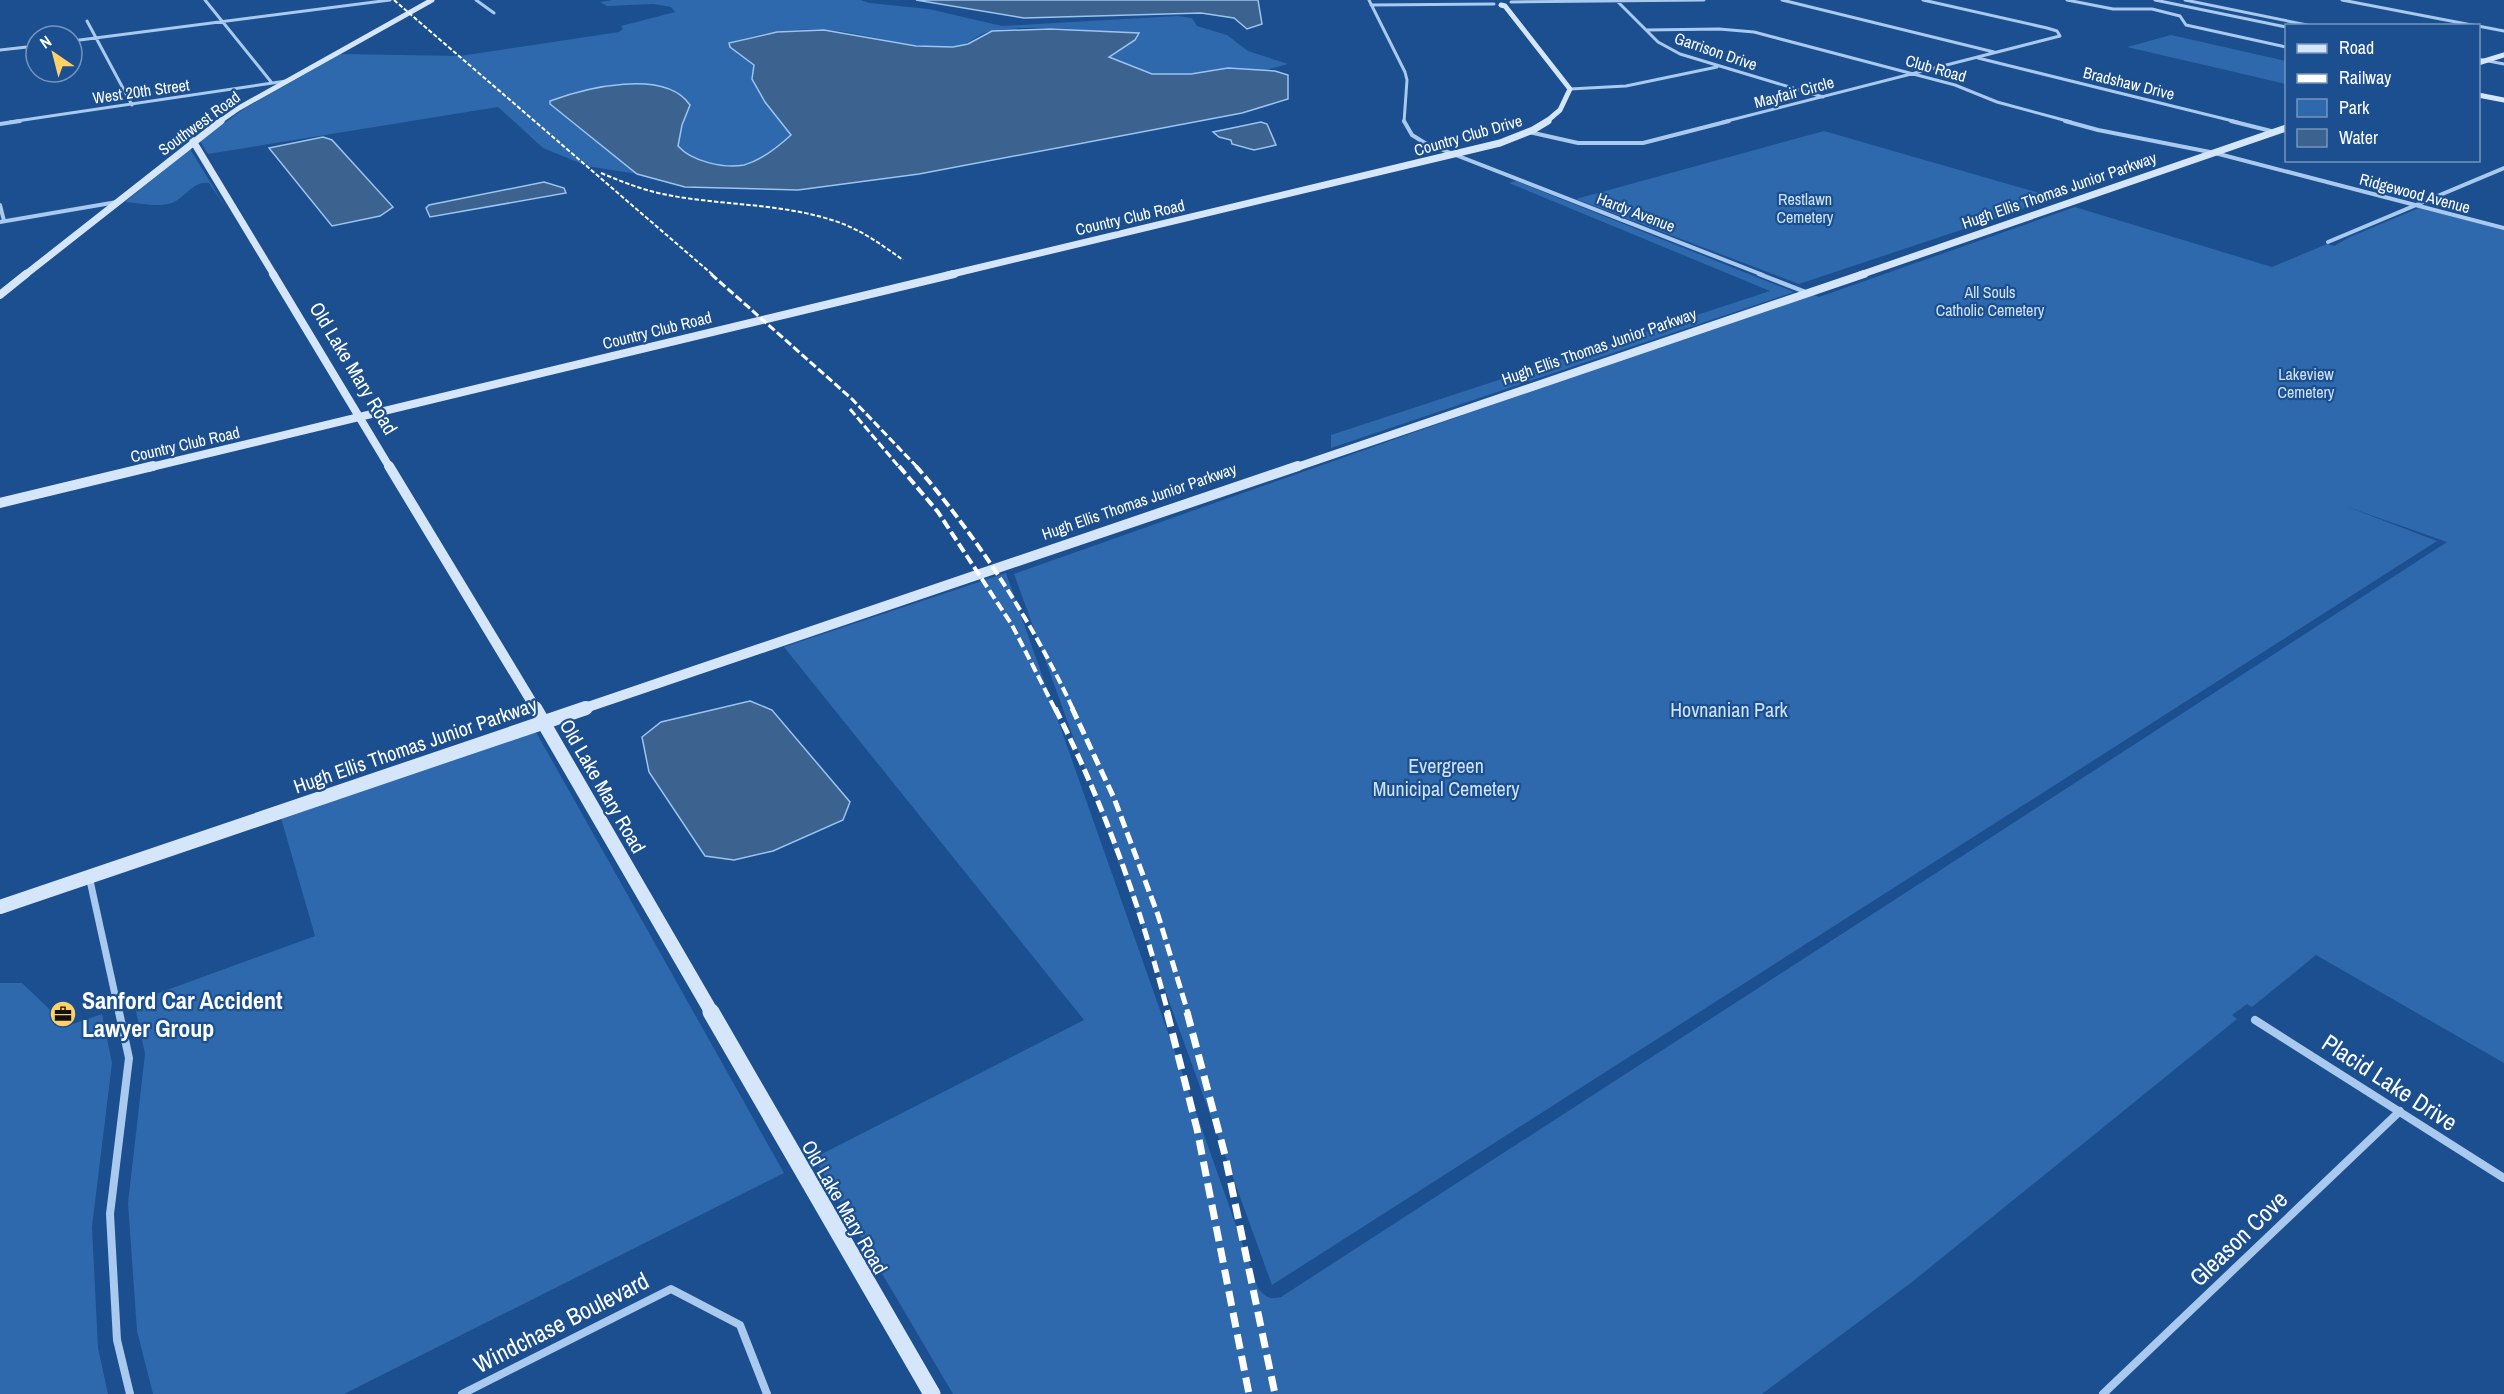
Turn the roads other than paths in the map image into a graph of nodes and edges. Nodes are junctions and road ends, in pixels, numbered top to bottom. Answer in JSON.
{"nodes":[{"id":1,"x":205,"y":0,"type":"edge"},
{"id":2,"x":390,"y":0,"type":"edge"},
{"id":3,"x":432,"y":0,"type":"edge"},
{"id":4,"x":476,"y":0,"type":"edge"},
{"id":5,"x":1369,"y":0,"type":"edge"},
{"id":6,"x":1704,"y":0,"type":"edge"},
{"id":7,"x":1782,"y":0,"type":"edge"},
{"id":8,"x":1923,"y":0,"type":"edge"},
{"id":9,"x":2067,"y":0,"type":"edge"},
{"id":10,"x":2155,"y":0,"type":"edge"},
{"id":11,"x":2185,"y":0,"type":"edge"},
{"id":12,"x":2342,"y":0,"type":"edge"},
{"id":13,"x":1617,"y":1,"type":"edge"},
{"id":14,"x":2193,"y":2,"type":"junction"},
{"id":15,"x":1502,"y":3,"type":"edge"},
{"id":16,"x":1371,"y":5,"type":"junction"},
{"id":17,"x":2180,"y":5,"type":"junction"},
{"id":18,"x":2209,"y":5,"type":"junction"},
{"id":19,"x":2196,"y":8,"type":"junction"},
{"id":20,"x":2159,"y":10,"type":"junction"},
{"id":21,"x":494,"y":13,"type":"dead end"},
{"id":22,"x":2175,"y":14,"type":"junction"},
{"id":23,"x":87,"y":21,"type":"dead end"},
{"id":24,"x":222,"y":22,"type":"junction"},
{"id":25,"x":2302,"y":24,"type":"edge"},
{"id":26,"x":2468,"y":24,"type":"edge"},
{"id":27,"x":2480,"y":26,"type":"edge"},
{"id":28,"x":2285,"y":27,"type":"edge"},
{"id":29,"x":1647,"y":30,"type":"junction"},
{"id":30,"x":2504,"y":31,"type":"edge"},
{"id":31,"x":95,"y":38,"type":"junction"},
{"id":32,"x":84,"y":39,"type":"edge"},
{"id":33,"x":24,"y":47,"type":"edge"},
{"id":34,"x":2285,"y":47,"type":"edge"},
{"id":35,"x":0,"y":50,"type":"edge"},
{"id":36,"x":1997,"y":53,"type":"junction"},
{"id":37,"x":2504,"y":55,"type":"edge"},
{"id":38,"x":1977,"y":58,"type":"junction"},
{"id":39,"x":2480,"y":61,"type":"edge"},
{"id":40,"x":2486,"y":61,"type":"junction"},
{"id":41,"x":2504,"y":64,"type":"edge"},
{"id":42,"x":1718,"y":66,"type":"junction"},
{"id":43,"x":1915,"y":74,"type":"junction"},
{"id":44,"x":286,"y":81,"type":"junction"},
{"id":45,"x":272,"y":84,"type":"junction"},
{"id":46,"x":1570,"y":89,"type":"junction"},
{"id":47,"x":2480,"y":95,"type":"edge"},
{"id":48,"x":1824,"y":97,"type":"junction"},
{"id":49,"x":2504,"y":100,"type":"edge"},
{"id":50,"x":132,"y":105,"type":"junction"},
{"id":51,"x":0,"y":124,"type":"edge"},
{"id":52,"x":2285,"y":128,"type":"edge"},
{"id":53,"x":1528,"y":132,"type":"junction"},
{"id":54,"x":2275,"y":132,"type":"junction"},
{"id":55,"x":193,"y":141,"type":"junction"},
{"id":56,"x":2215,"y":153,"type":"junction"},
{"id":57,"x":1455,"y":154,"type":"junction"},
{"id":58,"x":2504,"y":170,"type":"edge"},
{"id":59,"x":1322,"y":187,"type":"joint"},
{"id":60,"x":118,"y":202,"type":"junction"},
{"id":61,"x":2415,"y":205,"type":"junction"},
{"id":62,"x":0,"y":206,"type":"edge"},
{"id":63,"x":2,"y":221,"type":"edge"},
{"id":64,"x":2504,"y":228,"type":"edge"},
{"id":65,"x":2328,"y":242,"type":"dead end"},
{"id":66,"x":1808,"y":293,"type":"junction"},
{"id":67,"x":0,"y":295,"type":"edge"},
{"id":68,"x":361,"y":417,"type":"junction"},
{"id":69,"x":0,"y":503,"type":"edge"},
{"id":70,"x":544,"y":722,"type":"junction"},
{"id":71,"x":89,"y":875,"type":"junction"},
{"id":72,"x":0,"y":907,"type":"edge"},
{"id":73,"x":2255,"y":1020,"type":"dead end"},
{"id":74,"x":2400,"y":1111,"type":"junction"},
{"id":75,"x":2504,"y":1178,"type":"edge"},
{"id":76,"x":130,"y":1394,"type":"edge"},
{"id":77,"x":462,"y":1394,"type":"edge"},
{"id":78,"x":767,"y":1394,"type":"edge"},
{"id":79,"x":932,"y":1394,"type":"edge"},
{"id":80,"x":2103,"y":1394,"type":"edge"}],
"edges":[{"from":1,"to":24,"type":"street"},
{"from":2,"to":24,"type":"street"},
{"from":3,"to":44,"type":"street","name":"Southwest Road"},
{"from":4,"to":21,"type":"street"},
{"from":5,"to":16,"type":"street","name":"Hardy Avenue"},
{"from":6,"to":13,"type":"street"},
{"from":7,"to":36,"type":"street"},
{"from":8,"to":36,"type":"street","name":"Mayfair Circle"},
{"from":9,"to":20,"type":"street"},
{"from":10,"to":17,"type":"street"},
{"from":11,"to":14,"type":"street"},
{"from":12,"to":26,"type":"street"},
{"from":13,"to":15,"type":"street"},
{"from":13,"to":29,"type":"street","name":"Garrison Drive"},
{"from":14,"to":17,"type":"street"},
{"from":14,"to":18,"type":"street"},
{"from":15,"to":16,"type":"street"},
{"from":15,"to":46,"type":"street"},
{"from":16,"to":57,"type":"street","name":"Hardy Avenue"},
{"from":17,"to":19,"type":"street"},
{"from":17,"to":20,"type":"street"},
{"from":18,"to":19,"type":"street"},
{"from":18,"to":25,"type":"street"},
{"from":19,"to":22,"type":"street"},
{"from":19,"to":28,"type":"street"},
{"from":20,"to":22,"type":"street"},
{"from":22,"to":34,"type":"street"},
{"from":23,"to":31,"type":"street"},
{"from":24,"to":31,"type":"street"},
{"from":24,"to":45,"type":"street"},
{"from":27,"to":30,"type":"street"},
{"from":29,"to":42,"type":"street","name":"Garrison Drive"},
{"from":29,"to":43,"type":"street","name":"Club Road"},
{"from":31,"to":32,"type":"street"},
{"from":31,"to":50,"type":"street"},
{"from":33,"to":35,"type":"street"},
{"from":36,"to":38,"type":"street","name":"Mayfair Circle"},
{"from":37,"to":40,"type":"street"},
{"from":38,"to":43,"type":"street","name":"Mayfair Circle"},
{"from":38,"to":54,"type":"street","name":"Bradshaw Drive"},
{"from":39,"to":40,"type":"street"},
{"from":40,"to":41,"type":"street"},
{"from":42,"to":46,"type":"street"},
{"from":42,"to":48,"type":"street","name":"Garrison Drive"},
{"from":43,"to":48,"type":"street","name":"Mayfair Circle"},
{"from":43,"to":56,"type":"street","name":"Club Road"},
{"from":44,"to":45,"type":"street","name":"West 20th Street"},
{"from":44,"to":55,"type":"street","name":"Southwest Road"},
{"from":45,"to":50,"type":"street","name":"West 20th Street"},
{"from":46,"to":53,"type":"street","name":"Country Club Drive"},
{"from":47,"to":49,"type":"street"},
{"from":48,"to":53,"type":"street","name":"Mayfair Circle"},
{"from":50,"to":51,"type":"street","name":"West 20th Street"},
{"from":52,"to":54,"type":"street","name":"Hugh Ellis Thomas Junior Parkway"},
{"from":53,"to":57,"type":"street","name":"Country Club Drive"},
{"from":54,"to":56,"type":"street","name":"Hugh Ellis Thomas Junior Parkway"},
{"from":55,"to":60,"type":"street","name":"Southwest Road"},
{"from":55,"to":68,"type":"street","name":"Old Lake Mary Road"},
{"from":56,"to":61,"type":"street","name":"Ridgewood Avenue"},
{"from":56,"to":66,"type":"street","name":"Hugh Ellis Thomas Junior Parkway"},
{"from":57,"to":59,"type":"street","name":"Country Club Drive"},
{"from":57,"to":66,"type":"street","name":"Hardy Avenue"},
{"from":58,"to":61,"type":"street"},
{"from":59,"to":68,"type":"street","name":"Country Club Road"},
{"from":60,"to":63,"type":"street"},
{"from":60,"to":67,"type":"street","name":"Southwest Road"},
{"from":61,"to":64,"type":"street","name":"Ridgewood Avenue"},
{"from":61,"to":65,"type":"street"},
{"from":62,"to":63,"type":"street"},
{"from":66,"to":70,"type":"street","name":"Hugh Ellis Thomas Junior Parkway"},
{"from":68,"to":69,"type":"street","name":"Country Club Road"},
{"from":68,"to":70,"type":"street","name":"Old Lake Mary Road"},
{"from":70,"to":71,"type":"street","name":"Hugh Ellis Thomas Junior Parkway"},
{"from":70,"to":79,"type":"street","name":"Old Lake Mary Road"},
{"from":71,"to":72,"type":"street","name":"Hugh Ellis Thomas Junior Parkway"},
{"from":71,"to":76,"type":"street"},
{"from":73,"to":74,"type":"street","name":"Placid Lake Drive"},
{"from":74,"to":75,"type":"street","name":"Placid Lake Drive"},
{"from":74,"to":80,"type":"street","name":"Gleason Cove"},
{"from":77,"to":78,"type":"street","name":"Windchase Boulevard"}]}
